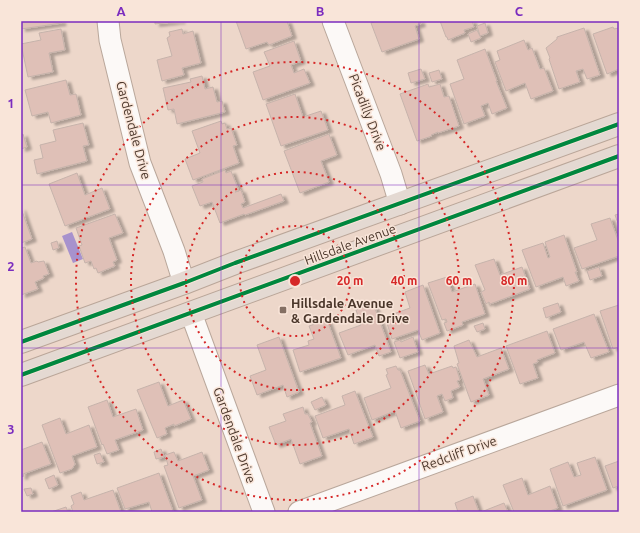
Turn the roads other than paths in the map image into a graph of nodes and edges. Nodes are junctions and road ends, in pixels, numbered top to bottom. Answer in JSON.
{"nodes":[{"id":1,"x":108,"y":21,"type":"edge"},
{"id":2,"x":334,"y":21,"type":"edge"},
{"id":3,"x":619,"y":124,"type":"edge"},
{"id":4,"x":619,"y":156,"type":"edge"},
{"id":5,"x":400,"y":204,"type":"junction"},
{"id":6,"x":234,"y":263,"type":"junction"},
{"id":7,"x":184,"y":283,"type":"junction"},
{"id":8,"x":191,"y":313,"type":"junction"},
{"id":9,"x":145,"y":329,"type":"junction"},
{"id":10,"x":21,"y":342,"type":"edge"},
{"id":11,"x":21,"y":375,"type":"edge"},
{"id":12,"x":619,"y":395,"type":"edge"},
{"id":13,"x":264,"y":512,"type":"edge"},
{"id":14,"x":299,"y":512,"type":"edge"}],
"edges":[{"from":1,"to":7,"type":"street","name":"Gardendale Drive"},
{"from":2,"to":5,"type":"street","name":"Picadilly Drive"},
{"from":3,"to":5,"type":"highway","name":"Hillsdale Avenue"},
{"from":4,"to":8,"type":"highway","name":"Hillsdale Avenue"},
{"from":5,"to":6,"type":"highway","name":"Hillsdale Avenue"},
{"from":6,"to":7,"type":"highway","name":"Hillsdale Avenue"},
{"from":6,"to":8,"type":"highway"},
{"from":7,"to":9,"type":"highway"},
{"from":7,"to":10,"type":"highway","name":"Hillsdale Avenue"},
{"from":8,"to":9,"type":"highway","name":"Hillsdale Avenue"},
{"from":8,"to":13,"type":"street","name":"Gardendale Drive"},
{"from":9,"to":11,"type":"highway","name":"Hillsdale Avenue"},
{"from":12,"to":14,"type":"street","name":"Redcliff Drive"}]}
